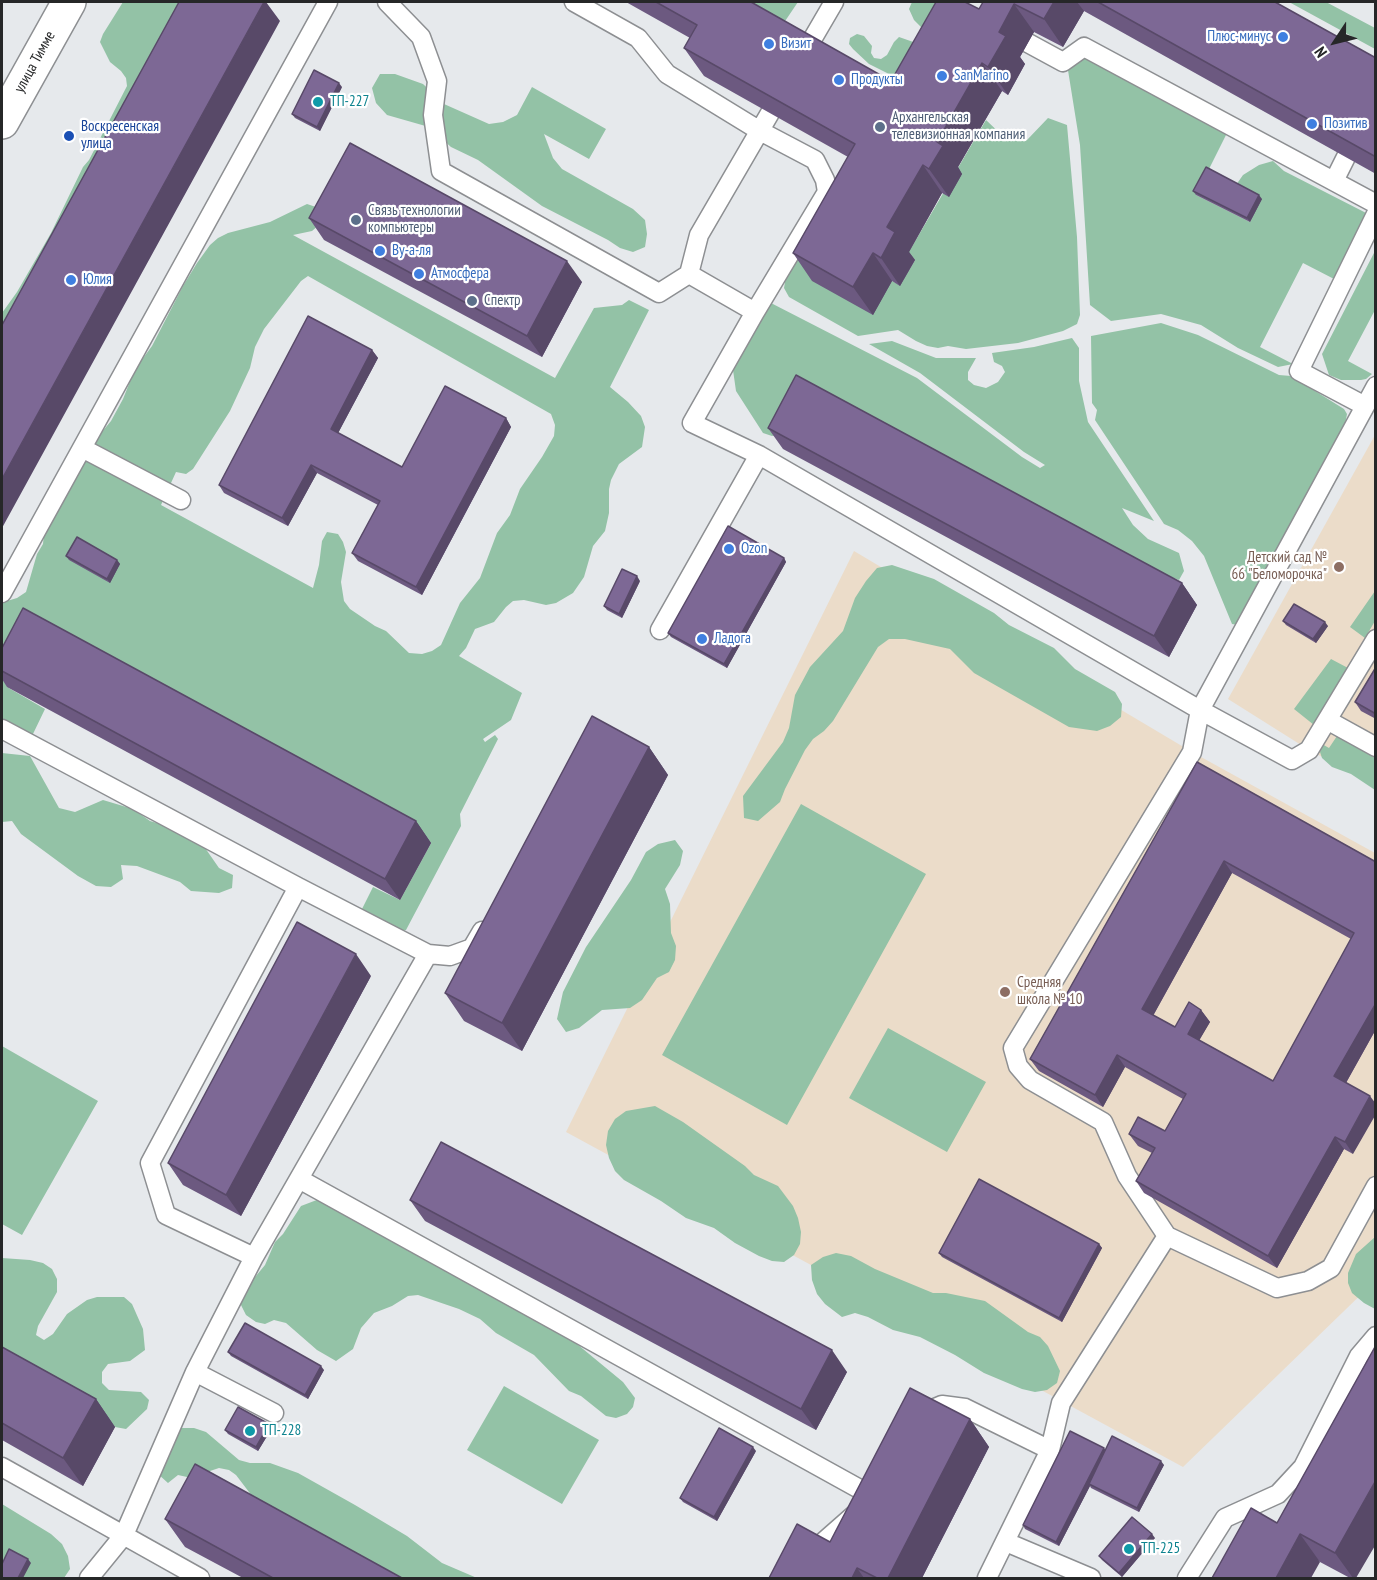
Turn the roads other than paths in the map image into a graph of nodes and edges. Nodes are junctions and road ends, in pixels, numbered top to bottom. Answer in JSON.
{"nodes":[{"id":1,"x":69,"y":2,"type":"edge"},
{"id":2,"x":328,"y":2,"type":"edge"},
{"id":3,"x":387,"y":2,"type":"edge"},
{"id":4,"x":574,"y":2,"type":"edge"},
{"id":5,"x":834,"y":2,"type":"edge"},
{"id":6,"x":1028,"y":43,"type":"dead end"},
{"id":7,"x":806,"y":50,"type":"edge"},
{"id":8,"x":770,"y":113,"type":"edge"},
{"id":9,"x":2,"y":122,"type":"edge"},
{"id":10,"x":760,"y":130,"type":"junction"},
{"id":11,"x":1346,"y":158,"type":"edge"},
{"id":12,"x":1334,"y":182,"type":"junction"},
{"id":13,"x":1376,"y":204,"type":"edge"},
{"id":14,"x":1376,"y":214,"type":"edge"},
{"id":15,"x":689,"y":274,"type":"junction"},
{"id":16,"x":755,"y":312,"type":"junction"},
{"id":17,"x":1376,"y":386,"type":"edge"},
{"id":18,"x":1365,"y":406,"type":"junction"},
{"id":19,"x":82,"y":448,"type":"junction"},
{"id":20,"x":759,"y":454,"type":"junction"},
{"id":21,"x":181,"y":500,"type":"dead end"},
{"id":22,"x":6,"y":574,"type":"edge"},
{"id":23,"x":2,"y":593,"type":"edge"},
{"id":24,"x":660,"y":630,"type":"dead end"},
{"id":25,"x":1376,"y":639,"type":"edge"},
{"id":26,"x":1200,"y":710,"type":"junction"},
{"id":27,"x":1327,"y":720,"type":"junction"},
{"id":28,"x":2,"y":729,"type":"edge"},
{"id":29,"x":1376,"y":747,"type":"edge"},
{"id":30,"x":298,"y":887,"type":"junction"},
{"id":31,"x":490,"y":918,"type":"edge"},
{"id":32,"x":428,"y":954,"type":"junction"},
{"id":33,"x":299,"y":1179,"type":"junction"},
{"id":34,"x":1376,"y":1186,"type":"edge"},
{"id":35,"x":1167,"y":1236,"type":"junction"},
{"id":36,"x":254,"y":1257,"type":"junction"},
{"id":37,"x":1376,"y":1336,"type":"edge"},
{"id":38,"x":195,"y":1372,"type":"junction"},
{"id":39,"x":274,"y":1413,"type":"dead end"},
{"id":40,"x":912,"y":1425,"type":"edge"},
{"id":41,"x":1050,"y":1450,"type":"junction"},
{"id":42,"x":2,"y":1467,"type":"edge"},
{"id":43,"x":885,"y":1477,"type":"edge"},
{"id":44,"x":874,"y":1497,"type":"junction"},
{"id":45,"x":124,"y":1536,"type":"junction"},
{"id":46,"x":1006,"y":1542,"type":"junction"},
{"id":47,"x":89,"y":1578,"type":"edge"},
{"id":48,"x":200,"y":1578,"type":"edge"},
{"id":49,"x":797,"y":1578,"type":"edge"},
{"id":50,"x":987,"y":1578,"type":"edge"},
{"id":51,"x":1091,"y":1578,"type":"edge"},
{"id":52,"x":1187,"y":1578,"type":"edge"}],
"edges":[{"from":1,"to":9,"type":"main road","name":"улица Тимме"},
{"from":2,"to":19,"type":"lane"},
{"from":3,"to":15,"type":"lane"},
{"from":4,"to":10,"type":"lane"},
{"from":5,"to":7,"type":"lane"},
{"from":6,"to":12,"type":"lane"},
{"from":8,"to":10,"type":"lane"},
{"from":10,"to":15,"type":"lane"},
{"from":10,"to":16,"type":"lane"},
{"from":11,"to":12,"type":"lane"},
{"from":12,"to":13,"type":"lane"},
{"from":14,"to":18,"type":"lane"},
{"from":15,"to":16,"type":"lane"},
{"from":16,"to":20,"type":"lane"},
{"from":17,"to":18,"type":"lane"},
{"from":18,"to":26,"type":"lane"},
{"from":19,"to":21,"type":"lane"},
{"from":19,"to":22,"type":"lane"},
{"from":20,"to":24,"type":"lane"},
{"from":20,"to":26,"type":"lane"},
{"from":22,"to":23,"type":"lane"},
{"from":25,"to":27,"type":"lane"},
{"from":26,"to":27,"type":"lane"},
{"from":26,"to":35,"type":"lane"},
{"from":27,"to":29,"type":"lane"},
{"from":28,"to":30,"type":"lane"},
{"from":30,"to":32,"type":"lane"},
{"from":30,"to":36,"type":"lane"},
{"from":31,"to":32,"type":"lane"},
{"from":32,"to":33,"type":"lane"},
{"from":33,"to":36,"type":"lane"},
{"from":33,"to":44,"type":"lane"},
{"from":34,"to":35,"type":"lane"},
{"from":35,"to":41,"type":"lane"},
{"from":36,"to":38,"type":"lane"},
{"from":37,"to":52,"type":"lane"},
{"from":38,"to":39,"type":"lane"},
{"from":38,"to":45,"type":"lane"},
{"from":40,"to":41,"type":"lane"},
{"from":41,"to":46,"type":"lane"},
{"from":42,"to":45,"type":"lane"},
{"from":43,"to":44,"type":"lane"},
{"from":44,"to":49,"type":"lane"},
{"from":45,"to":47,"type":"lane"},
{"from":45,"to":48,"type":"lane"},
{"from":46,"to":50,"type":"lane"},
{"from":46,"to":51,"type":"lane"}]}
